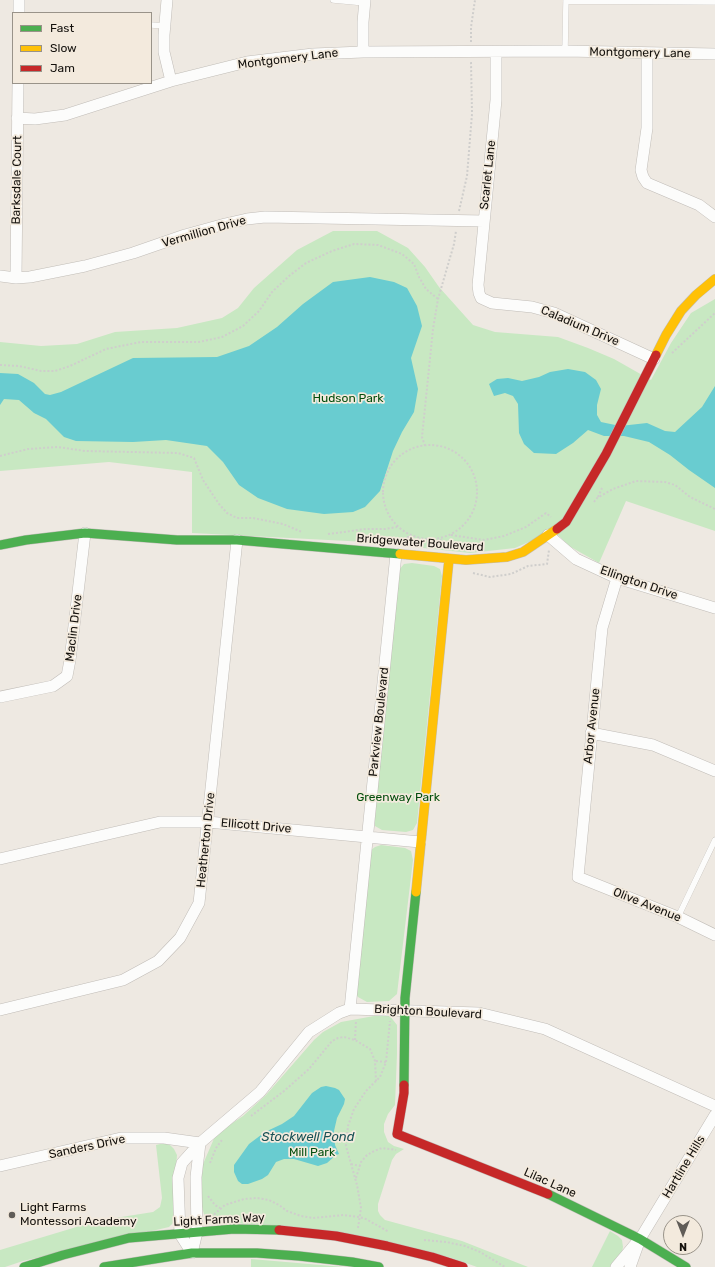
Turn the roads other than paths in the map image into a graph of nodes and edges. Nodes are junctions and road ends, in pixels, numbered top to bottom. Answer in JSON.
{"nodes":[{"id":1,"x":19,"y":0,"type":"edge"},
{"id":2,"x":167,"y":0,"type":"edge"},
{"id":3,"x":333,"y":0,"type":"edge"},
{"id":4,"x":566,"y":0,"type":"edge"},
{"id":5,"x":365,"y":2,"type":"edge"},
{"id":6,"x":715,"y":2,"type":"edge"},
{"id":7,"x":19,"y":12,"type":"edge"},
{"id":8,"x":152,"y":25,"type":"edge"},
{"id":9,"x":165,"y":26,"type":"junction"},
{"id":10,"x":565,"y":51,"type":"junction"},
{"id":11,"x":363,"y":52,"type":"junction"},
{"id":12,"x":496,"y":52,"type":"junction"},
{"id":13,"x":646,"y":53,"type":"junction"},
{"id":14,"x":715,"y":54,"type":"edge"},
{"id":15,"x":171,"y":81,"type":"junction"},
{"id":16,"x":18,"y":84,"type":"edge"},
{"id":17,"x":17,"y":118,"type":"junction"},
{"id":18,"x":715,"y":218,"type":"edge"},
{"id":19,"x":484,"y":221,"type":"junction"},
{"id":20,"x":0,"y":276,"type":"edge"},
{"id":21,"x":16,"y":278,"type":"junction"},
{"id":22,"x":715,"y":278,"type":"edge"},
{"id":23,"x":481,"y":298,"type":"joint"},
{"id":24,"x":654,"y":359,"type":"junction"},
{"id":25,"x":85,"y":534,"type":"junction"},
{"id":26,"x":548,"y":535,"type":"junction"},
{"id":27,"x":237,"y":540,"type":"junction"},
{"id":28,"x":0,"y":545,"type":"edge"},
{"id":29,"x":396,"y":554,"type":"junction"},
{"id":30,"x":449,"y":559,"type":"junction"},
{"id":31,"x":617,"y":578,"type":"junction"},
{"id":32,"x":715,"y":608,"type":"edge"},
{"id":33,"x":0,"y":697,"type":"edge"},
{"id":34,"x":591,"y":733,"type":"junction"},
{"id":35,"x":715,"y":771,"type":"edge"},
{"id":36,"x":208,"y":822,"type":"junction"},
{"id":37,"x":367,"y":837,"type":"junction"},
{"id":38,"x":715,"y":840,"type":"edge"},
{"id":39,"x":420,"y":842,"type":"junction"},
{"id":40,"x":0,"y":859,"type":"edge"},
{"id":41,"x":578,"y":877,"type":"joint"},
{"id":42,"x":678,"y":917,"type":"junction"},
{"id":43,"x":715,"y":935,"type":"edge"},
{"id":44,"x":350,"y":1009,"type":"junction"},
{"id":45,"x":0,"y":1010,"type":"edge"},
{"id":46,"x":404,"y":1010,"type":"junction"},
{"id":47,"x":715,"y":1106,"type":"edge"},
{"id":48,"x":715,"y":1115,"type":"edge"},
{"id":49,"x":200,"y":1143,"type":"junction"},
{"id":50,"x":0,"y":1166,"type":"edge"},
{"id":51,"x":197,"y":1232,"type":"junction"},
{"id":52,"x":180,"y":1234,"type":"junction"},
{"id":53,"x":640,"y":1239,"type":"junction"},
{"id":54,"x":192,"y":1253,"type":"junction"},
{"id":55,"x":24,"y":1267,"type":"edge"},
{"id":56,"x":104,"y":1267,"type":"edge"},
{"id":57,"x":379,"y":1267,"type":"edge"},
{"id":58,"x":463,"y":1267,"type":"edge"},
{"id":59,"x":616,"y":1267,"type":"edge"},
{"id":60,"x":630,"y":1267,"type":"edge"},
{"id":61,"x":686,"y":1267,"type":"edge"}],
"edges":[{"from":1,"to":7,"type":"street"},
{"from":2,"to":9,"type":"street"},
{"from":3,"to":5,"type":"lane"},
{"from":4,"to":6,"type":"lane"},
{"from":4,"to":10,"type":"lane"},
{"from":5,"to":11,"type":"street"},
{"from":8,"to":9,"type":"lane"},
{"from":9,"to":15,"type":"street"},
{"from":10,"to":12,"type":"street","name":"Montgomery Lane"},
{"from":10,"to":13,"type":"street","name":"Montgomery Lane"},
{"from":11,"to":12,"type":"street","name":"Montgomery Lane"},
{"from":11,"to":15,"type":"street","name":"Montgomery Lane"},
{"from":12,"to":19,"type":"street","name":"Scarlet Lane"},
{"from":13,"to":14,"type":"street","name":"Montgomery Lane"},
{"from":13,"to":18,"type":"street"},
{"from":15,"to":17,"type":"street","name":"Montgomery Lane"},
{"from":16,"to":17,"type":"street","name":"Barksdale Court"},
{"from":17,"to":21,"type":"street","name":"Barksdale Court"},
{"from":19,"to":21,"type":"street","name":"Vermillion Drive"},
{"from":19,"to":23,"type":"street","name":"Scarlet Lane"},
{"from":20,"to":21,"type":"street","name":"Vermillion Drive"},
{"from":22,"to":24,"type":"street","name":"Bridgewater Boulevard"},
{"from":23,"to":24,"type":"street","name":"Caladium Drive"},
{"from":24,"to":26,"type":"street","name":"Bridgewater Boulevard"},
{"from":25,"to":27,"type":"street","name":"Bridgewater Boulevard"},
{"from":25,"to":28,"type":"street","name":"Bridgewater Boulevard"},
{"from":25,"to":33,"type":"street","name":"Maclin Drive"},
{"from":26,"to":30,"type":"street","name":"Bridgewater Boulevard"},
{"from":26,"to":31,"type":"street","name":"Ellington Drive"},
{"from":27,"to":29,"type":"street","name":"Bridgewater Boulevard"},
{"from":27,"to":36,"type":"street","name":"Heatherton Drive"},
{"from":29,"to":30,"type":"street","name":"Bridgewater Boulevard"},
{"from":29,"to":37,"type":"street","name":"Parkview Boulevard"},
{"from":30,"to":39,"type":"street"},
{"from":31,"to":32,"type":"street","name":"Ellington Drive"},
{"from":31,"to":34,"type":"street","name":"Arbor Avenue"},
{"from":34,"to":35,"type":"street"},
{"from":34,"to":41,"type":"street","name":"Arbor Avenue"},
{"from":36,"to":37,"type":"street","name":"Ellicott Drive"},
{"from":36,"to":40,"type":"street","name":"Ellicott Drive"},
{"from":36,"to":45,"type":"street","name":"Heatherton Drive"},
{"from":37,"to":39,"type":"street","name":"Ellicott Drive"},
{"from":37,"to":44,"type":"street","name":"Parkview Boulevard"},
{"from":38,"to":42,"type":"lane"},
{"from":39,"to":46,"type":"street"},
{"from":41,"to":42,"type":"street","name":"Olive Avenue"},
{"from":42,"to":43,"type":"street","name":"Olive Avenue"},
{"from":44,"to":46,"type":"street","name":"Brighton Boulevard"},
{"from":44,"to":49,"type":"street","name":"Brighton Boulevard"},
{"from":46,"to":47,"type":"street","name":"Brighton Boulevard"},
{"from":46,"to":53,"type":"street","name":"Lilac Lane"},
{"from":48,"to":53,"type":"street","name":"Hartline Hills"},
{"from":49,"to":50,"type":"street","name":"Sanders Drive"},
{"from":49,"to":51,"type":"street"},
{"from":49,"to":52,"type":"street","name":"Brighton Boulevard"},
{"from":51,"to":52,"type":"street","name":"Light Farms Way"},
{"from":51,"to":54,"type":"street"},
{"from":51,"to":58,"type":"street","name":"Light Farms Way"},
{"from":52,"to":54,"type":"street"},
{"from":52,"to":55,"type":"street","name":"Light Farms Way"},
{"from":53,"to":59,"type":"street","name":"Hartline Hills"},
{"from":53,"to":60,"type":"street","name":"Hartline Hills"},
{"from":53,"to":61,"type":"street","name":"Lilac Lane"},
{"from":54,"to":56,"type":"street"},
{"from":54,"to":57,"type":"street"}]}
